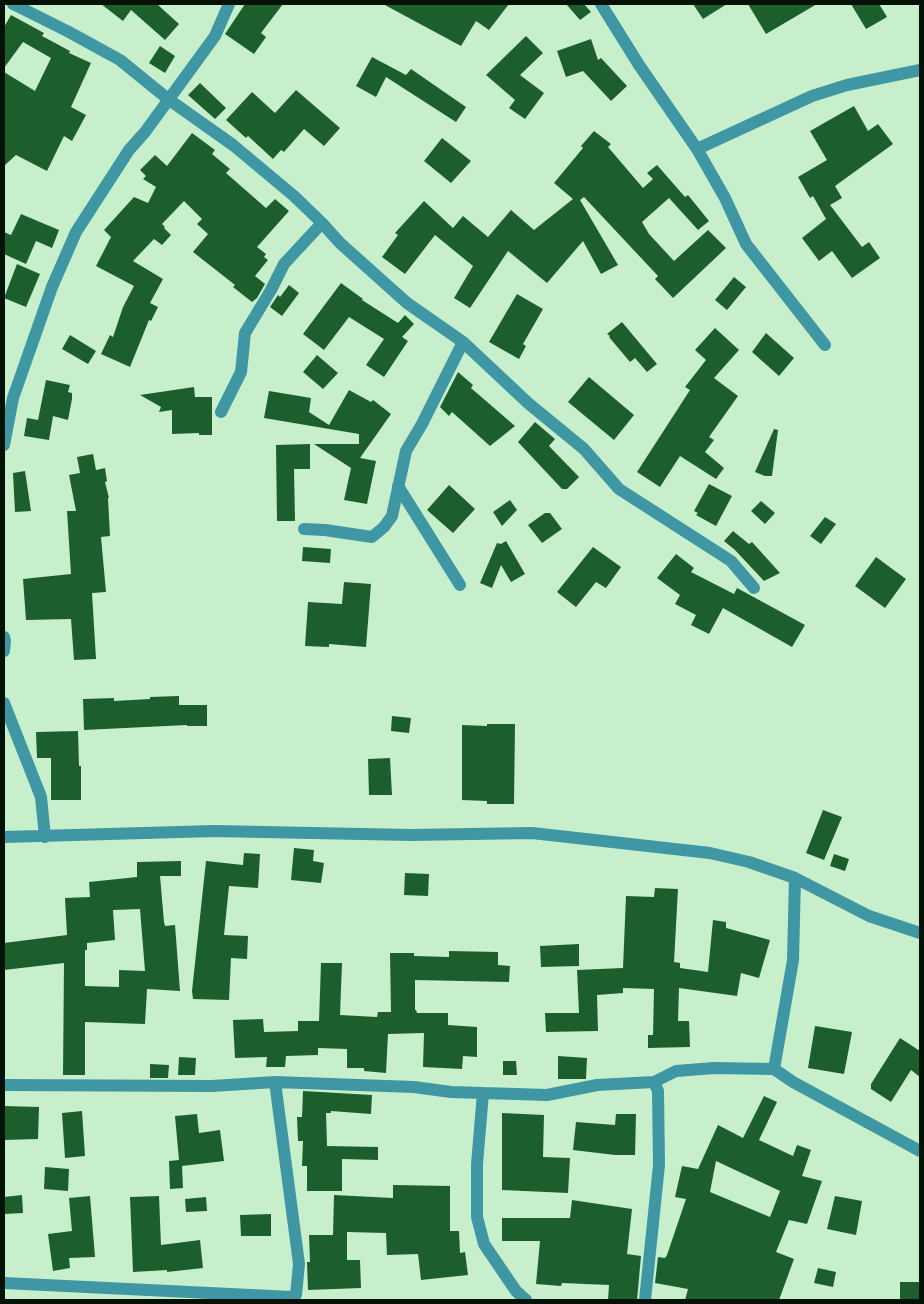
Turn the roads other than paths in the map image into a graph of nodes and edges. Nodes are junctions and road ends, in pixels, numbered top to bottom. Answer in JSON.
{"nodes":[{"id":1,"x":13,"y":4,"type":"edge"},
{"id":2,"x":229,"y":4,"type":"edge"},
{"id":3,"x":601,"y":4,"type":"edge"},
{"id":4,"x":920,"y":70,"type":"edge"},
{"id":5,"x":168,"y":99,"type":"junction"},
{"id":6,"x":697,"y":149,"type":"junction"},
{"id":7,"x":322,"y":223,"type":"junction"},
{"id":8,"x":464,"y":342,"type":"junction"},
{"id":9,"x":825,"y":345,"type":"dead end"},
{"id":10,"x":221,"y":412,"type":"dead end"},
{"id":11,"x":4,"y":445,"type":"edge"},
{"id":12,"x":398,"y":486,"type":"junction"},
{"id":13,"x":304,"y":529,"type":"dead end"},
{"id":14,"x":460,"y":586,"type":"dead end"},
{"id":15,"x":754,"y":588,"type":"dead end"},
{"id":16,"x":4,"y":636,"type":"edge"},
{"id":17,"x":4,"y":651,"type":"edge"},
{"id":18,"x":4,"y":703,"type":"edge"},
{"id":19,"x":4,"y":837,"type":"edge"},
{"id":20,"x":45,"y":837,"type":"junction"},
{"id":21,"x":795,"y":878,"type":"junction"},
{"id":22,"x":920,"y":933,"type":"edge"},
{"id":23,"x":774,"y":1069,"type":"junction"},
{"id":24,"x":275,"y":1082,"type":"junction"},
{"id":25,"x":654,"y":1082,"type":"junction"},
{"id":26,"x":4,"y":1085,"type":"edge"},
{"id":27,"x":483,"y":1093,"type":"junction"},
{"id":28,"x":920,"y":1151,"type":"edge"},
{"id":29,"x":4,"y":1283,"type":"edge"},
{"id":30,"x":526,"y":1300,"type":"edge"},
{"id":31,"x":645,"y":1300,"type":"edge"}],
"edges":[{"from":1,"to":5,"type":"street"},
{"from":2,"to":5,"type":"street"},
{"from":3,"to":6,"type":"street"},
{"from":4,"to":6,"type":"street"},
{"from":5,"to":7,"type":"street"},
{"from":5,"to":11,"type":"street"},
{"from":6,"to":9,"type":"street"},
{"from":7,"to":8,"type":"street"},
{"from":7,"to":10,"type":"street"},
{"from":8,"to":12,"type":"street"},
{"from":8,"to":15,"type":"street"},
{"from":12,"to":13,"type":"street"},
{"from":12,"to":14,"type":"street"},
{"from":16,"to":17,"type":"street"},
{"from":18,"to":20,"type":"street"},
{"from":19,"to":20,"type":"street"},
{"from":20,"to":21,"type":"street"},
{"from":21,"to":22,"type":"street"},
{"from":21,"to":23,"type":"street"},
{"from":23,"to":25,"type":"street"},
{"from":23,"to":28,"type":"street"},
{"from":24,"to":26,"type":"street"},
{"from":24,"to":27,"type":"street"},
{"from":24,"to":29,"type":"street"},
{"from":25,"to":27,"type":"street"},
{"from":25,"to":31,"type":"street"},
{"from":27,"to":30,"type":"street"}]}
